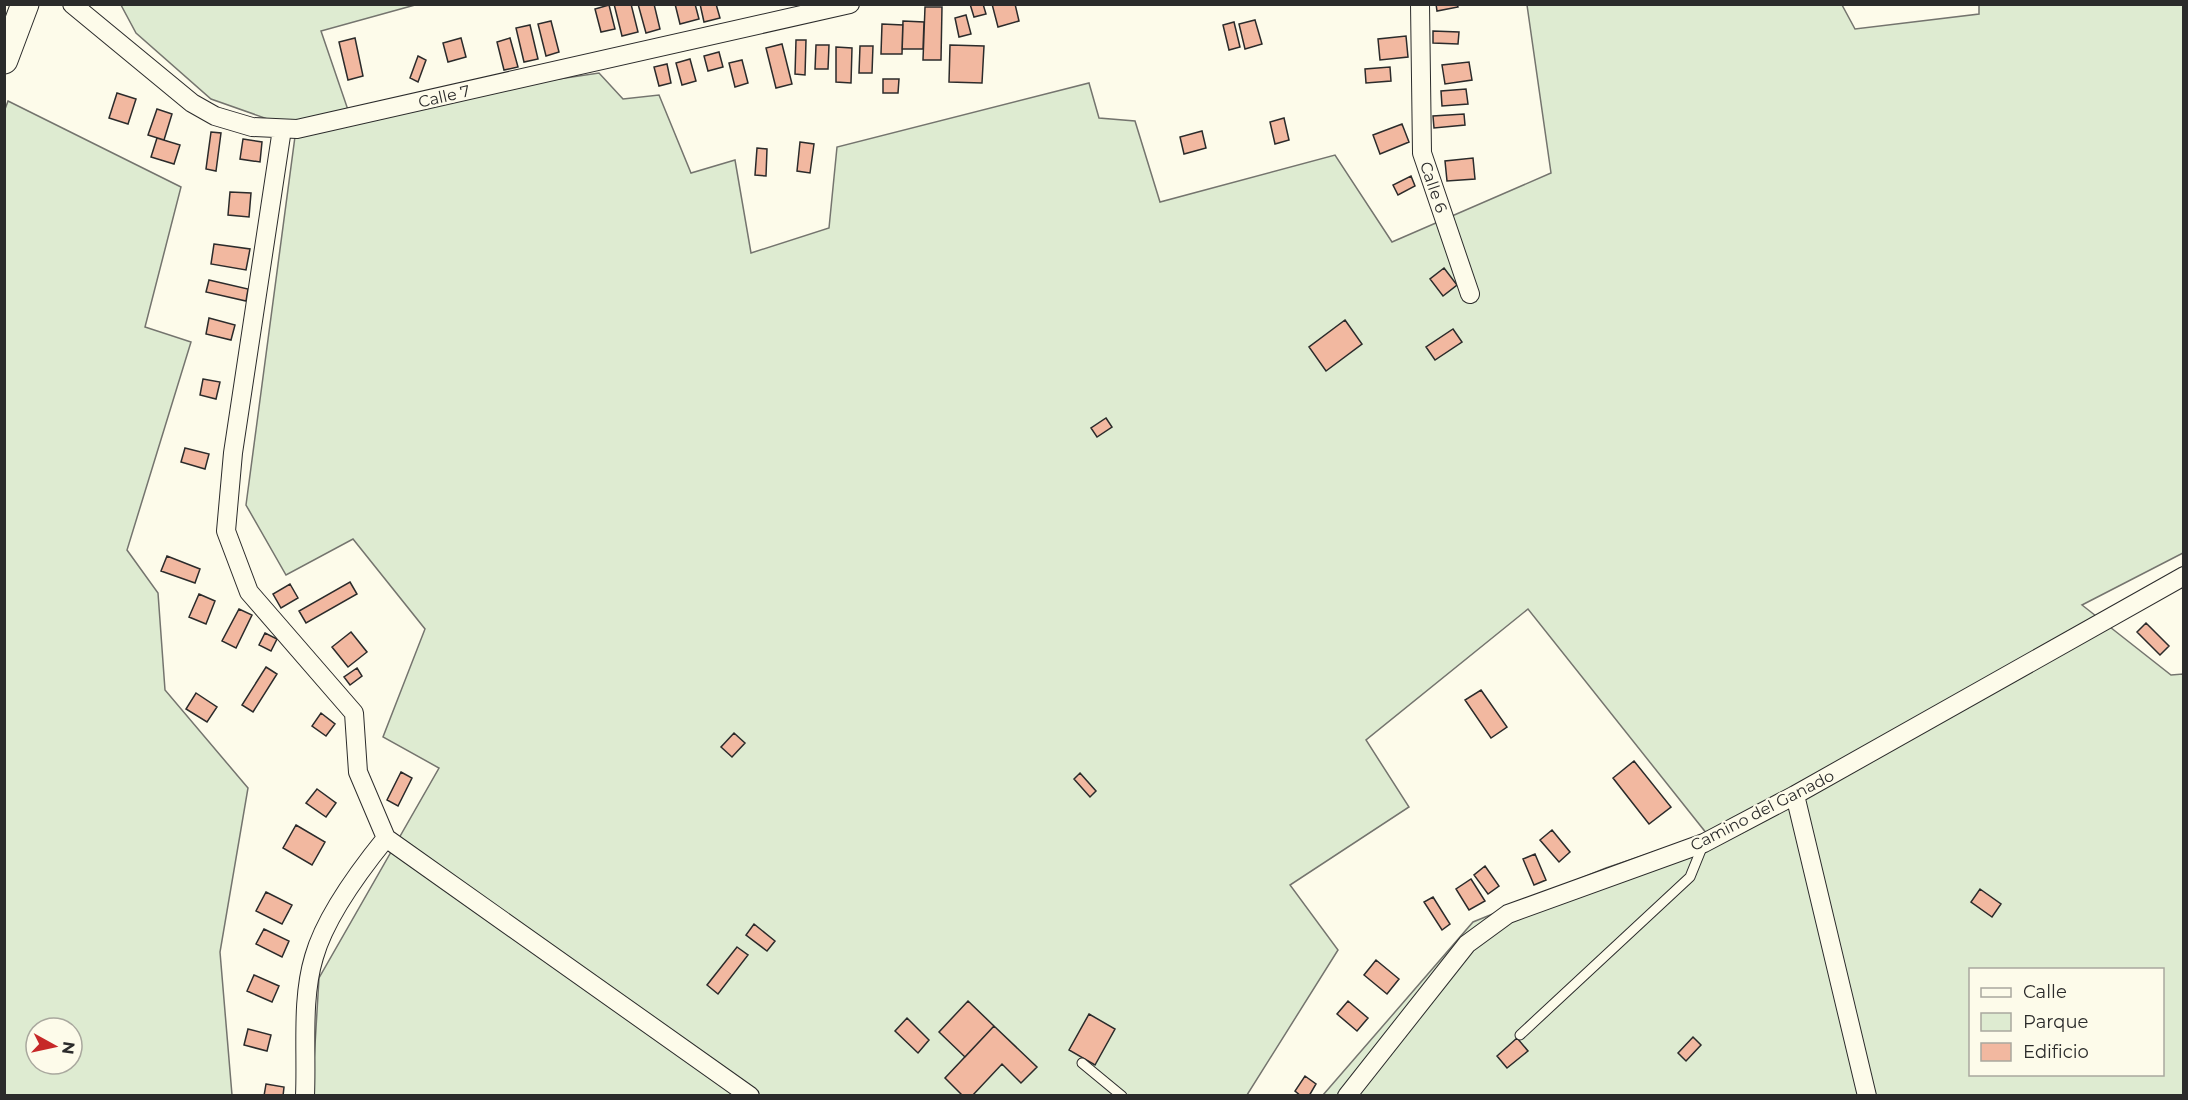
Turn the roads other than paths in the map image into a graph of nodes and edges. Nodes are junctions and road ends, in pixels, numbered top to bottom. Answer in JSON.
{"nodes":[{"id":1,"x":25,"y":4,"type":"edge"},
{"id":2,"x":72,"y":4,"type":"edge"},
{"id":3,"x":850,"y":4,"type":"edge"},
{"id":4,"x":1420,"y":4,"type":"edge"},
{"id":5,"x":4,"y":60,"type":"edge"},
{"id":6,"x":282,"y":129,"type":"junction"},
{"id":7,"x":1470,"y":294,"type":"dead end"},
{"id":8,"x":2184,"y":576,"type":"edge"},
{"id":9,"x":1795,"y":795,"type":"junction"},
{"id":10,"x":386,"y":838,"type":"junction"},
{"id":11,"x":1704,"y":843,"type":"junction"},
{"id":12,"x":1520,"y":1035,"type":"dead end"},
{"id":13,"x":1082,"y":1063,"type":"dead end"},
{"id":14,"x":305,"y":1095,"type":"edge"},
{"id":15,"x":750,"y":1095,"type":"edge"},
{"id":16,"x":1122,"y":1095,"type":"edge"},
{"id":17,"x":1347,"y":1095,"type":"edge"},
{"id":18,"x":1867,"y":1095,"type":"edge"}],
"edges":[{"from":1,"to":5,"type":"main road"},
{"from":2,"to":6,"type":"street","name":"Calle 7"},
{"from":3,"to":6,"type":"street","name":"Calle 7"},
{"from":4,"to":7,"type":"street","name":"Calle 6"},
{"from":6,"to":10,"type":"street"},
{"from":8,"to":9,"type":"street","name":"Camino del Ganado"},
{"from":9,"to":11,"type":"street","name":"Camino del Ganado"},
{"from":9,"to":18,"type":"street"},
{"from":10,"to":14,"type":"street"},
{"from":10,"to":15,"type":"street"},
{"from":11,"to":12,"type":"lane"},
{"from":11,"to":17,"type":"street","name":"Camino del Ganado"},
{"from":13,"to":16,"type":"lane"}]}
